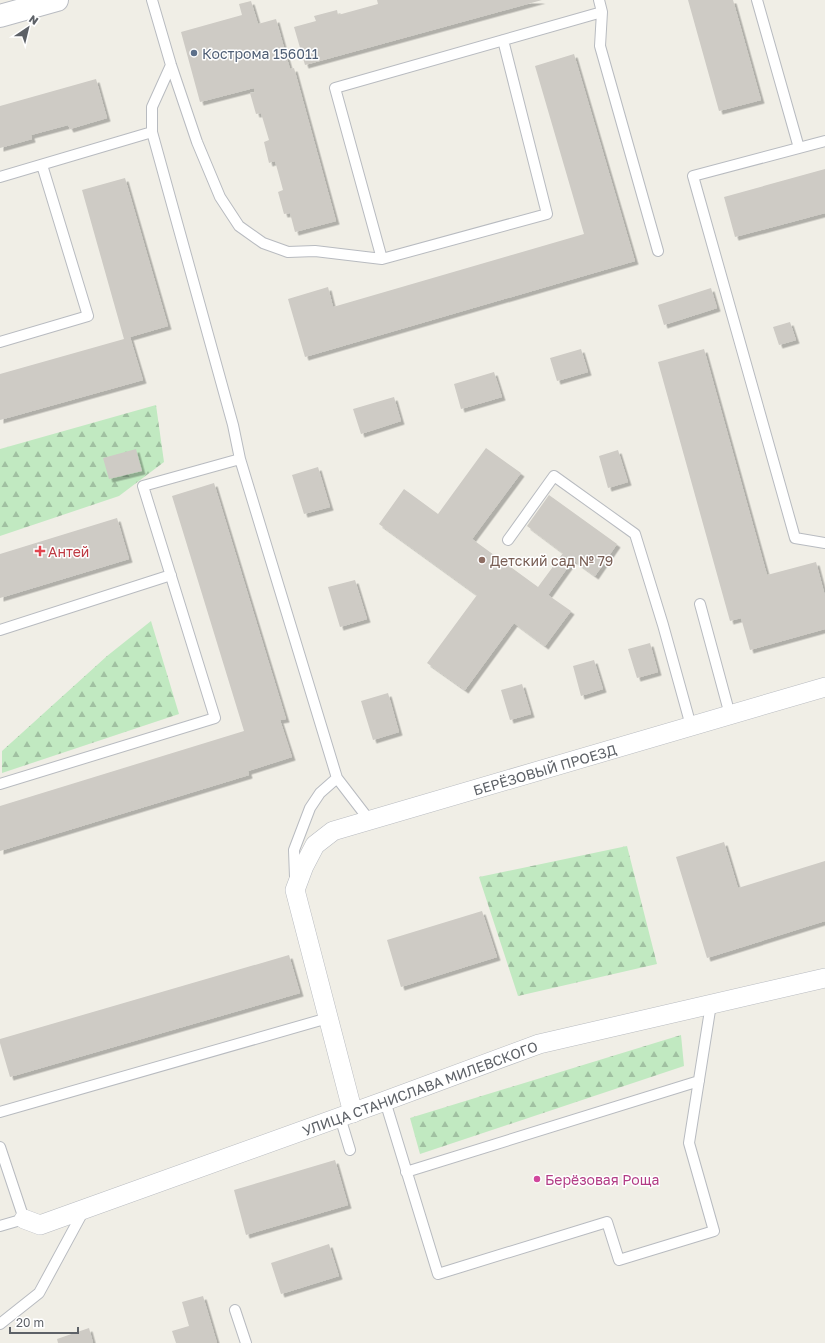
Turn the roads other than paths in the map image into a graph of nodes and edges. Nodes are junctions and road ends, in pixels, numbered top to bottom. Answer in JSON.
{"nodes":[{"id":1,"x":57,"y":0,"type":"edge"},
{"id":2,"x":152,"y":0,"type":"edge"},
{"id":3,"x":599,"y":0,"type":"edge"},
{"id":4,"x":757,"y":0,"type":"edge"},
{"id":5,"x":602,"y":12,"type":"junction"},
{"id":6,"x":0,"y":16,"type":"edge"},
{"id":7,"x":503,"y":40,"type":"junction"},
{"id":8,"x":172,"y":65,"type":"junction"},
{"id":9,"x":152,"y":132,"type":"junction"},
{"id":10,"x":825,"y":141,"type":"edge"},
{"id":11,"x":798,"y":148,"type":"junction"},
{"id":12,"x":42,"y":165,"type":"junction"},
{"id":13,"x":0,"y":177,"type":"edge"},
{"id":14,"x":658,"y":251,"type":"dead end"},
{"id":15,"x":382,"y":259,"type":"junction"},
{"id":16,"x":0,"y":342,"type":"edge"},
{"id":17,"x":240,"y":459,"type":"junction"},
{"id":18,"x":508,"y":540,"type":"dead end"},
{"id":19,"x":825,"y":543,"type":"edge"},
{"id":20,"x":171,"y":575,"type":"junction"},
{"id":21,"x":700,"y":604,"type":"dead end"},
{"id":22,"x":0,"y":630,"type":"edge"},
{"id":23,"x":825,"y":688,"type":"edge"},
{"id":24,"x":730,"y":715,"type":"junction"},
{"id":25,"x":691,"y":726,"type":"junction"},
{"id":26,"x":337,"y":778,"type":"junction"},
{"id":27,"x":0,"y":784,"type":"edge"},
{"id":28,"x":370,"y":821,"type":"junction"},
{"id":29,"x":295,"y":890,"type":"junction"},
{"id":30,"x":825,"y":978,"type":"edge"},
{"id":31,"x":711,"y":1004,"type":"junction"},
{"id":32,"x":328,"y":1018,"type":"junction"},
{"id":33,"x":699,"y":1081,"type":"junction"},
{"id":34,"x":384,"y":1101,"type":"junction"},
{"id":35,"x":0,"y":1112,"type":"edge"},
{"id":36,"x":347,"y":1115,"type":"junction"},
{"id":37,"x":0,"y":1147,"type":"edge"},
{"id":38,"x":350,"y":1150,"type":"dead end"},
{"id":39,"x":406,"y":1172,"type":"junction"},
{"id":40,"x":85,"y":1208,"type":"junction"},
{"id":41,"x":24,"y":1219,"type":"junction"},
{"id":42,"x":0,"y":1226,"type":"edge"},
{"id":43,"x":235,"y":1310,"type":"dead end"},
{"id":44,"x":0,"y":1324,"type":"edge"},
{"id":45,"x":246,"y":1343,"type":"edge"}],
"edges":[{"from":1,"to":6,"type":"street"},
{"from":2,"to":8,"type":"lane"},
{"from":3,"to":5,"type":"lane"},
{"from":4,"to":11,"type":"lane"},
{"from":5,"to":7,"type":"lane"},
{"from":5,"to":14,"type":"lane"},
{"from":7,"to":15,"type":"lane"},
{"from":7,"to":15,"type":"lane"},
{"from":8,"to":9,"type":"lane"},
{"from":8,"to":15,"type":"lane"},
{"from":9,"to":12,"type":"lane"},
{"from":9,"to":17,"type":"lane"},
{"from":10,"to":11,"type":"lane"},
{"from":11,"to":19,"type":"lane"},
{"from":12,"to":13,"type":"lane"},
{"from":12,"to":16,"type":"lane"},
{"from":17,"to":20,"type":"lane"},
{"from":17,"to":26,"type":"lane"},
{"from":18,"to":25,"type":"lane"},
{"from":20,"to":22,"type":"lane"},
{"from":20,"to":27,"type":"lane"},
{"from":21,"to":24,"type":"lane"},
{"from":23,"to":24,"type":"street","name":"БЕРЁЗОВЫЙ ПРОЕЗД"},
{"from":24,"to":25,"type":"street","name":"БЕРЁЗОВЫЙ ПРОЕЗД"},
{"from":25,"to":28,"type":"street","name":"БЕРЁЗОВЫЙ ПРОЕЗД"},
{"from":26,"to":28,"type":"lane"},
{"from":26,"to":29,"type":"lane"},
{"from":28,"to":29,"type":"street","name":"БЕРЁЗОВЫЙ ПРОЕЗД"},
{"from":29,"to":32,"type":"street"},
{"from":30,"to":31,"type":"street","name":"УЛИЦА СТАНИСЛАВА МИЛЕВСКОГО"},
{"from":31,"to":33,"type":"lane"},
{"from":31,"to":34,"type":"street","name":"УЛИЦА СТАНИСЛАВА МИЛЕВСКОГО"},
{"from":32,"to":35,"type":"lane"},
{"from":32,"to":36,"type":"street"},
{"from":33,"to":39,"type":"lane"},
{"from":33,"to":39,"type":"lane"},
{"from":34,"to":36,"type":"street","name":"УЛИЦА СТАНИСЛАВА МИЛЕВСКОГО"},
{"from":34,"to":39,"type":"lane"},
{"from":36,"to":38,"type":"lane"},
{"from":36,"to":40,"type":"street","name":"УЛИЦА СТАНИСЛАВА МИЛЕВСКОГО"},
{"from":37,"to":41,"type":"lane"},
{"from":40,"to":41,"type":"street","name":"УЛИЦА СТАНИСЛАВА МИЛЕВСКОГО"},
{"from":40,"to":44,"type":"lane"},
{"from":41,"to":42,"type":"lane"},
{"from":43,"to":45,"type":"lane"}]}
